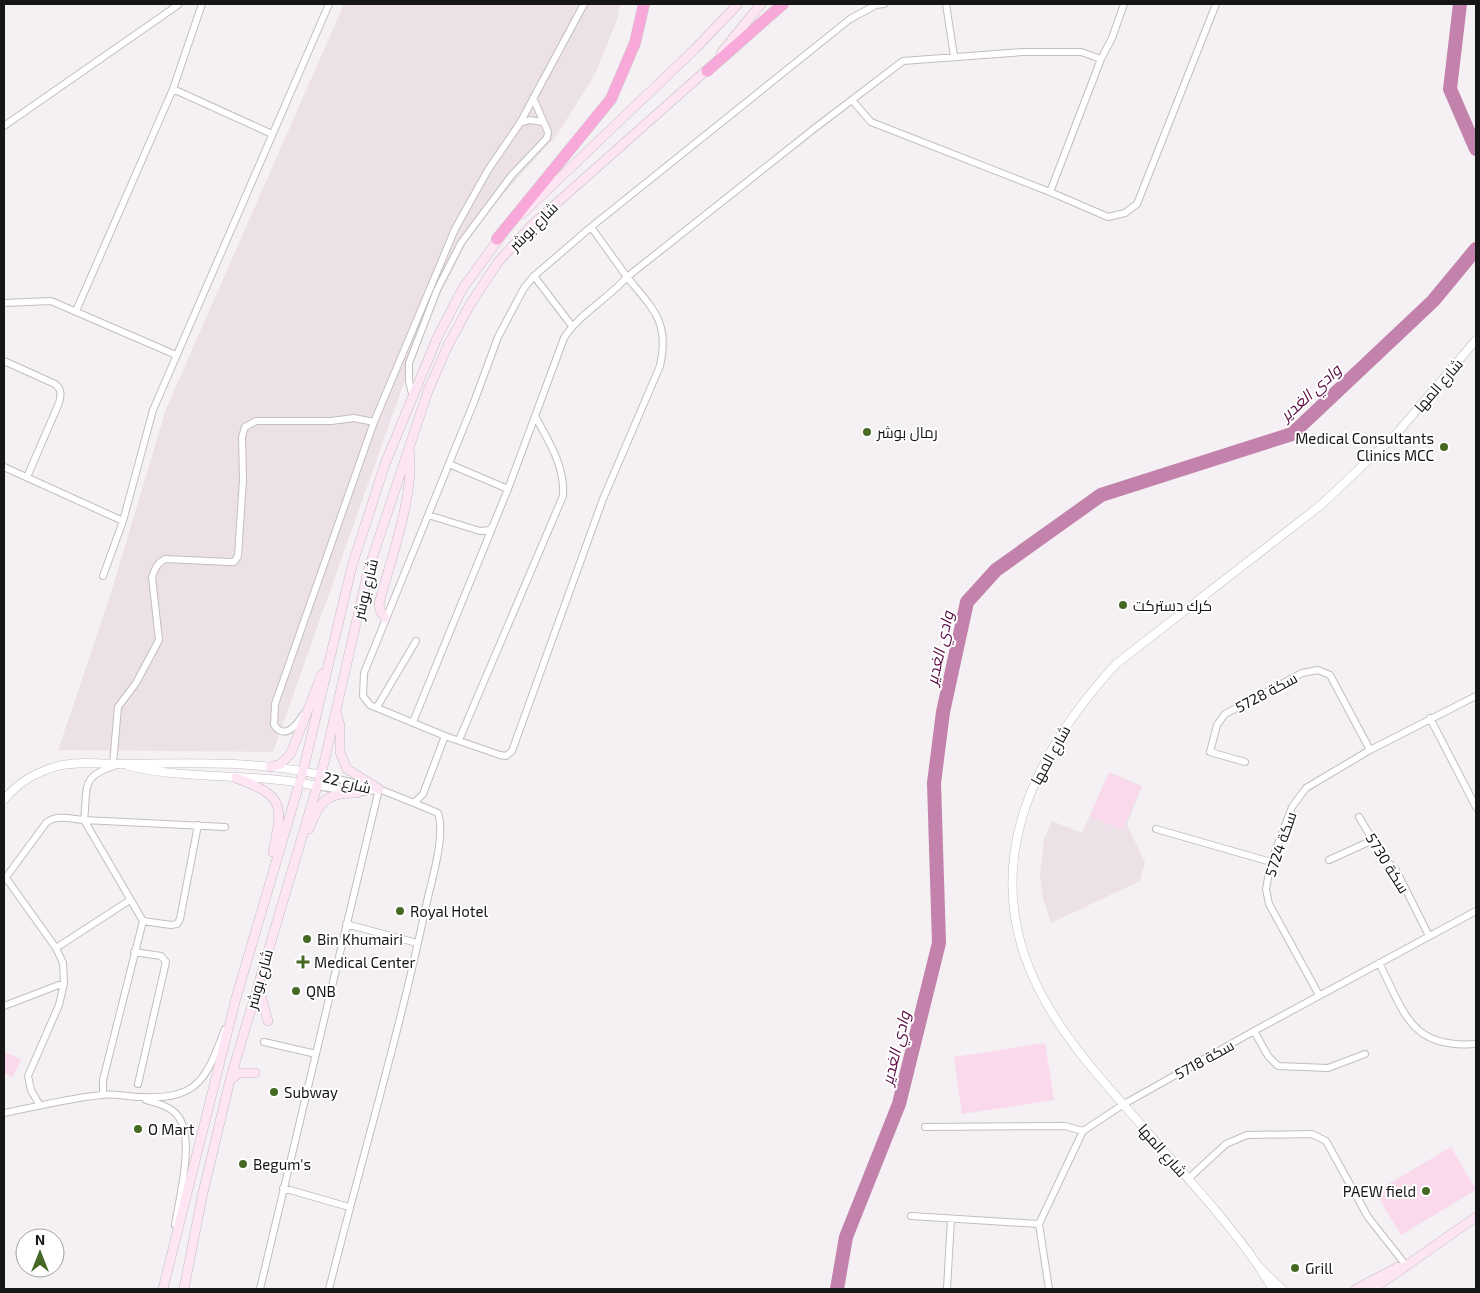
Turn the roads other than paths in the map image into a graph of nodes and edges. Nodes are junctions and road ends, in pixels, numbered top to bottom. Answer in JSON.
{"nodes":[{"id":1,"x":179,"y":4,"type":"edge"},
{"id":2,"x":202,"y":4,"type":"edge"},
{"id":3,"x":329,"y":4,"type":"edge"},
{"id":4,"x":584,"y":4,"type":"edge"},
{"id":5,"x":644,"y":4,"type":"edge"},
{"id":6,"x":761,"y":4,"type":"edge"},
{"id":7,"x":783,"y":4,"type":"edge"},
{"id":8,"x":884,"y":4,"type":"edge"},
{"id":9,"x":946,"y":4,"type":"edge"},
{"id":10,"x":1124,"y":4,"type":"edge"},
{"id":11,"x":1216,"y":4,"type":"edge"},
{"id":12,"x":737,"y":5,"type":"edge"},
{"id":13,"x":954,"y":56,"type":"junction"},
{"id":14,"x":1101,"y":59,"type":"junction"},
{"id":15,"x":707,"y":71,"type":"junction"},
{"id":16,"x":173,"y":90,"type":"junction"},
{"id":17,"x":533,"y":98,"type":"junction"},
{"id":18,"x":852,"y":100,"type":"junction"},
{"id":19,"x":543,"y":122,"type":"junction"},
{"id":20,"x":520,"y":123,"type":"junction"},
{"id":21,"x":4,"y":126,"type":"edge"},
{"id":22,"x":272,"y":134,"type":"junction"},
{"id":23,"x":1050,"y":192,"type":"junction"},
{"id":24,"x":591,"y":227,"type":"junction"},
{"id":25,"x":497,"y":239,"type":"junction"},
{"id":26,"x":534,"y":276,"type":"junction"},
{"id":27,"x":627,"y":277,"type":"junction"},
{"id":28,"x":4,"y":303,"type":"edge"},
{"id":29,"x":76,"y":311,"type":"junction"},
{"id":30,"x":572,"y":326,"type":"junction"},
{"id":31,"x":1476,"y":340,"type":"edge"},
{"id":32,"x":176,"y":355,"type":"junction"},
{"id":33,"x":4,"y":362,"type":"edge"},
{"id":34,"x":412,"y":394,"type":"junction"},
{"id":35,"x":535,"y":416,"type":"junction"},
{"id":36,"x":374,"y":422,"type":"junction"},
{"id":37,"x":408,"y":447,"type":"junction"},
{"id":38,"x":449,"y":464,"type":"junction"},
{"id":39,"x":4,"y":467,"type":"edge"},
{"id":40,"x":27,"y":477,"type":"junction"},
{"id":41,"x":508,"y":489,"type":"junction"},
{"id":42,"x":428,"y":514,"type":"junction"},
{"id":43,"x":123,"y":521,"type":"junction"},
{"id":44,"x":495,"y":522,"type":"junction"},
{"id":45,"x":103,"y":576,"type":"dead end"},
{"id":46,"x":386,"y":618,"type":"junction"},
{"id":47,"x":416,"y":641,"type":"dead end"},
{"id":48,"x":335,"y":642,"type":"junction"},
{"id":49,"x":1476,"y":696,"type":"edge"},
{"id":50,"x":310,"y":706,"type":"junction"},
{"id":51,"x":339,"y":706,"type":"junction"},
{"id":52,"x":376,"y":707,"type":"junction"},
{"id":53,"x":1430,"y":718,"type":"junction"},
{"id":54,"x":413,"y":722,"type":"junction"},
{"id":55,"x":445,"y":736,"type":"junction"},
{"id":56,"x":459,"y":740,"type":"junction"},
{"id":57,"x":1370,"y":750,"type":"junction"},
{"id":58,"x":1246,"y":762,"type":"dead end"},
{"id":59,"x":113,"y":764,"type":"junction"},
{"id":60,"x":122,"y":764,"type":"junction"},
{"id":61,"x":270,"y":767,"type":"junction"},
{"id":62,"x":303,"y":771,"type":"junction"},
{"id":63,"x":320,"y":775,"type":"junction"},
{"id":64,"x":236,"y":778,"type":"junction"},
{"id":65,"x":300,"y":782,"type":"junction"},
{"id":66,"x":316,"y":786,"type":"junction"},
{"id":67,"x":378,"y":789,"type":"junction"},
{"id":68,"x":357,"y":793,"type":"junction"},
{"id":69,"x":4,"y":800,"type":"edge"},
{"id":70,"x":414,"y":803,"type":"junction"},
{"id":71,"x":1476,"y":807,"type":"edge"},
{"id":72,"x":1359,"y":817,"type":"dead end"},
{"id":73,"x":84,"y":820,"type":"junction"},
{"id":74,"x":198,"y":825,"type":"junction"},
{"id":75,"x":225,"y":827,"type":"dead end"},
{"id":76,"x":1156,"y":829,"type":"dead end"},
{"id":77,"x":1373,"y":840,"type":"junction"},
{"id":78,"x":298,"y":845,"type":"junction"},
{"id":79,"x":1329,"y":860,"type":"dead end"},
{"id":80,"x":1271,"y":862,"type":"junction"},
{"id":81,"x":5,"y":880,"type":"edge"},
{"id":82,"x":130,"y":900,"type":"junction"},
{"id":83,"x":262,"y":905,"type":"junction"},
{"id":84,"x":1476,"y":911,"type":"edge"},
{"id":85,"x":143,"y":921,"type":"junction"},
{"id":86,"x":346,"y":924,"type":"junction"},
{"id":87,"x":1429,"y":936,"type":"junction"},
{"id":88,"x":417,"y":943,"type":"junction"},
{"id":89,"x":56,"y":948,"type":"junction"},
{"id":90,"x":134,"y":952,"type":"junction"},
{"id":91,"x":1379,"y":963,"type":"junction"},
{"id":92,"x":64,"y":983,"type":"junction"},
{"id":93,"x":257,"y":983,"type":"junction"},
{"id":94,"x":1319,"y":995,"type":"junction"},
{"id":95,"x":236,"y":998,"type":"junction"},
{"id":96,"x":4,"y":1006,"type":"edge"},
{"id":97,"x":268,"y":1021,"type":"dead end"},
{"id":98,"x":1254,"y":1031,"type":"junction"},
{"id":99,"x":264,"y":1042,"type":"dead end"},
{"id":100,"x":1476,"y":1044,"type":"edge"},
{"id":101,"x":316,"y":1054,"type":"junction"},
{"id":102,"x":1365,"y":1054,"type":"dead end"},
{"id":103,"x":255,"y":1073,"type":"dead end"},
{"id":104,"x":230,"y":1080,"type":"junction"},
{"id":105,"x":138,"y":1084,"type":"dead end"},
{"id":106,"x":103,"y":1094,"type":"junction"},
{"id":107,"x":140,"y":1097,"type":"junction"},
{"id":108,"x":1124,"y":1104,"type":"junction"},
{"id":109,"x":40,"y":1106,"type":"junction"},
{"id":110,"x":4,"y":1113,"type":"edge"},
{"id":111,"x":925,"y":1127,"type":"dead end"},
{"id":112,"x":1083,"y":1131,"type":"junction"},
{"id":113,"x":1188,"y":1179,"type":"junction"},
{"id":114,"x":283,"y":1188,"type":"junction"},
{"id":115,"x":349,"y":1207,"type":"junction"},
{"id":116,"x":911,"y":1216,"type":"dead end"},
{"id":117,"x":1476,"y":1216,"type":"edge"},
{"id":118,"x":950,"y":1219,"type":"junction"},
{"id":119,"x":1039,"y":1224,"type":"junction"},
{"id":120,"x":172,"y":1251,"type":"junction"},
{"id":121,"x":1405,"y":1264,"type":"junction"},
{"id":122,"x":1258,"y":1266,"type":"junction"},
{"id":123,"x":162,"y":1289,"type":"edge"},
{"id":124,"x":184,"y":1289,"type":"edge"},
{"id":125,"x":260,"y":1289,"type":"edge"},
{"id":126,"x":329,"y":1289,"type":"edge"},
{"id":127,"x":947,"y":1289,"type":"edge"},
{"id":128,"x":1049,"y":1289,"type":"edge"},
{"id":129,"x":1273,"y":1289,"type":"edge"},
{"id":130,"x":1282,"y":1289,"type":"edge"},
{"id":131,"x":1356,"y":1289,"type":"edge"},
{"id":132,"x":1373,"y":1289,"type":"edge"}],
"edges":[{"from":1,"to":21,"type":"street"},
{"from":2,"to":16,"type":"street"},
{"from":3,"to":22,"type":"street"},
{"from":4,"to":17,"type":"street"},
{"from":5,"to":25,"type":"highway"},
{"from":6,"to":15,"type":"main road","name":"شارع بوشر"},
{"from":7,"to":15,"type":"highway"},
{"from":8,"to":24,"type":"street"},
{"from":9,"to":13,"type":"street"},
{"from":10,"to":14,"type":"street"},
{"from":11,"to":23,"type":"street"},
{"from":12,"to":25,"type":"main road","name":"شارع بوشر"},
{"from":13,"to":14,"type":"street"},
{"from":13,"to":18,"type":"street"},
{"from":14,"to":23,"type":"street"},
{"from":15,"to":37,"type":"main road","name":"شارع بوشر"},
{"from":16,"to":22,"type":"street"},
{"from":16,"to":29,"type":"street"},
{"from":17,"to":19,"type":"street"},
{"from":17,"to":20,"type":"street"},
{"from":18,"to":23,"type":"street"},
{"from":18,"to":27,"type":"street"},
{"from":19,"to":20,"type":"street"},
{"from":19,"to":34,"type":"street"},
{"from":20,"to":36,"type":"street"},
{"from":22,"to":32,"type":"street"},
{"from":24,"to":26,"type":"street"},
{"from":24,"to":27,"type":"street"},
{"from":25,"to":34,"type":"main road","name":"شارع بوشر"},
{"from":26,"to":30,"type":"street"},
{"from":26,"to":38,"type":"street"},
{"from":27,"to":30,"type":"street"},
{"from":27,"to":56,"type":"street"},
{"from":28,"to":29,"type":"street"},
{"from":29,"to":32,"type":"street"},
{"from":30,"to":35,"type":"street"},
{"from":31,"to":108,"type":"street","name":"شارع المها"},
{"from":32,"to":43,"type":"street"},
{"from":33,"to":40,"type":"street"},
{"from":34,"to":48,"type":"main road","name":"شارع بوشر"},
{"from":35,"to":41,"type":"street"},
{"from":35,"to":56,"type":"street"},
{"from":36,"to":50,"type":"street"},
{"from":36,"to":59,"type":"street"},
{"from":37,"to":46,"type":"main road"},
{"from":37,"to":51,"type":"main road","name":"شارع بوشر"},
{"from":38,"to":41,"type":"street"},
{"from":38,"to":42,"type":"street"},
{"from":39,"to":40,"type":"street"},
{"from":40,"to":43,"type":"street"},
{"from":41,"to":44,"type":"street"},
{"from":42,"to":44,"type":"street"},
{"from":42,"to":46,"type":"street"},
{"from":43,"to":45,"type":"street"},
{"from":44,"to":54,"type":"street"},
{"from":46,"to":52,"type":"street"},
{"from":47,"to":52,"type":"street"},
{"from":48,"to":50,"type":"main road"},
{"from":48,"to":62,"type":"main road","name":"شارع بوشر"},
{"from":49,"to":53,"type":"street","name":"سكة 5724"},
{"from":50,"to":61,"type":"main road"},
{"from":51,"to":63,"type":"main road","name":"شارع بوشر"},
{"from":51,"to":67,"type":"main road"},
{"from":52,"to":54,"type":"street"},
{"from":53,"to":57,"type":"street","name":"سكة 5724"},
{"from":53,"to":71,"type":"street"},
{"from":54,"to":55,"type":"street"},
{"from":55,"to":56,"type":"street"},
{"from":55,"to":70,"type":"street"},
{"from":57,"to":58,"type":"street","name":"سكة 5728"},
{"from":57,"to":80,"type":"street","name":"سكة 5724"},
{"from":59,"to":60,"type":"street","name":"شارع 22"},
{"from":59,"to":69,"type":"street","name":"شارع 22"},
{"from":60,"to":61,"type":"street","name":"شارع 22"},
{"from":60,"to":64,"type":"street","name":"شارع 22"},
{"from":60,"to":73,"type":"street"},
{"from":61,"to":62,"type":"street","name":"شارع 22"},
{"from":62,"to":63,"type":"street","name":"شارع 22"},
{"from":62,"to":65,"type":"main road","name":"شارع بوشر"},
{"from":63,"to":66,"type":"main road","name":"شارع بوشر"},
{"from":63,"to":67,"type":"street","name":"شارع 22"},
{"from":64,"to":65,"type":"street","name":"شارع 22"},
{"from":64,"to":83,"type":"main road"},
{"from":65,"to":66,"type":"street","name":"شارع 22"},
{"from":65,"to":83,"type":"main road","name":"شارع بوشر"},
{"from":66,"to":68,"type":"street","name":"شارع 22"},
{"from":66,"to":78,"type":"main road","name":"شارع بوشر"},
{"from":67,"to":68,"type":"street","name":"شارع 22"},
{"from":67,"to":70,"type":"street"},
{"from":67,"to":86,"type":"street"},
{"from":68,"to":78,"type":"main road"},
{"from":70,"to":88,"type":"street"},
{"from":72,"to":77,"type":"street","name":"سكة 5730"},
{"from":73,"to":74,"type":"street"},
{"from":73,"to":81,"type":"street"},
{"from":73,"to":82,"type":"street"},
{"from":74,"to":75,"type":"street"},
{"from":74,"to":85,"type":"street"},
{"from":76,"to":80,"type":"street"},
{"from":77,"to":79,"type":"street"},
{"from":77,"to":87,"type":"street","name":"سكة 5730"},
{"from":78,"to":93,"type":"main road","name":"شارع بوشر"},
{"from":80,"to":94,"type":"street","name":"سكة 5724"},
{"from":81,"to":89,"type":"street"},
{"from":82,"to":85,"type":"street"},
{"from":82,"to":89,"type":"street"},
{"from":83,"to":95,"type":"main road","name":"شارع بوشر"},
{"from":84,"to":87,"type":"street","name":"سكة 5718"},
{"from":85,"to":90,"type":"street"},
{"from":86,"to":88,"type":"street"},
{"from":86,"to":101,"type":"street"},
{"from":87,"to":91,"type":"street","name":"سكة 5718"},
{"from":88,"to":115,"type":"street"},
{"from":89,"to":92,"type":"street"},
{"from":90,"to":105,"type":"street"},
{"from":90,"to":106,"type":"street"},
{"from":91,"to":94,"type":"street","name":"سكة 5718"},
{"from":91,"to":100,"type":"street"},
{"from":92,"to":96,"type":"street"},
{"from":92,"to":109,"type":"street"},
{"from":93,"to":97,"type":"main road"},
{"from":93,"to":104,"type":"main road","name":"شارع بوشر"},
{"from":94,"to":98,"type":"street","name":"سكة 5718"},
{"from":95,"to":107,"type":"street"},
{"from":95,"to":120,"type":"main road","name":"شارع بوشر"},
{"from":98,"to":102,"type":"street"},
{"from":98,"to":108,"type":"street","name":"سكة 5718"},
{"from":99,"to":101,"type":"street"},
{"from":101,"to":114,"type":"street"},
{"from":103,"to":104,"type":"main road"},
{"from":104,"to":124,"type":"main road","name":"شارع بوشر"},
{"from":106,"to":107,"type":"street"},
{"from":106,"to":109,"type":"street"},
{"from":107,"to":120,"type":"street"},
{"from":108,"to":112,"type":"street","name":"سكة 5718"},
{"from":108,"to":113,"type":"street","name":"شارع المها"},
{"from":109,"to":110,"type":"street"},
{"from":111,"to":112,"type":"street"},
{"from":112,"to":119,"type":"street"},
{"from":113,"to":121,"type":"street"},
{"from":113,"to":122,"type":"street","name":"شارع المها"},
{"from":114,"to":115,"type":"street"},
{"from":114,"to":125,"type":"street"},
{"from":115,"to":126,"type":"street"},
{"from":116,"to":118,"type":"street"},
{"from":117,"to":121,"type":"main road"},
{"from":118,"to":119,"type":"street"},
{"from":118,"to":127,"type":"street"},
{"from":119,"to":128,"type":"street"},
{"from":120,"to":123,"type":"main road","name":"شارع بوشر"},
{"from":121,"to":131,"type":"main road"},
{"from":121,"to":132,"type":"main road"},
{"from":122,"to":129,"type":"street","name":"شارع المها"},
{"from":122,"to":130,"type":"street","name":"شارع المها"}]}
